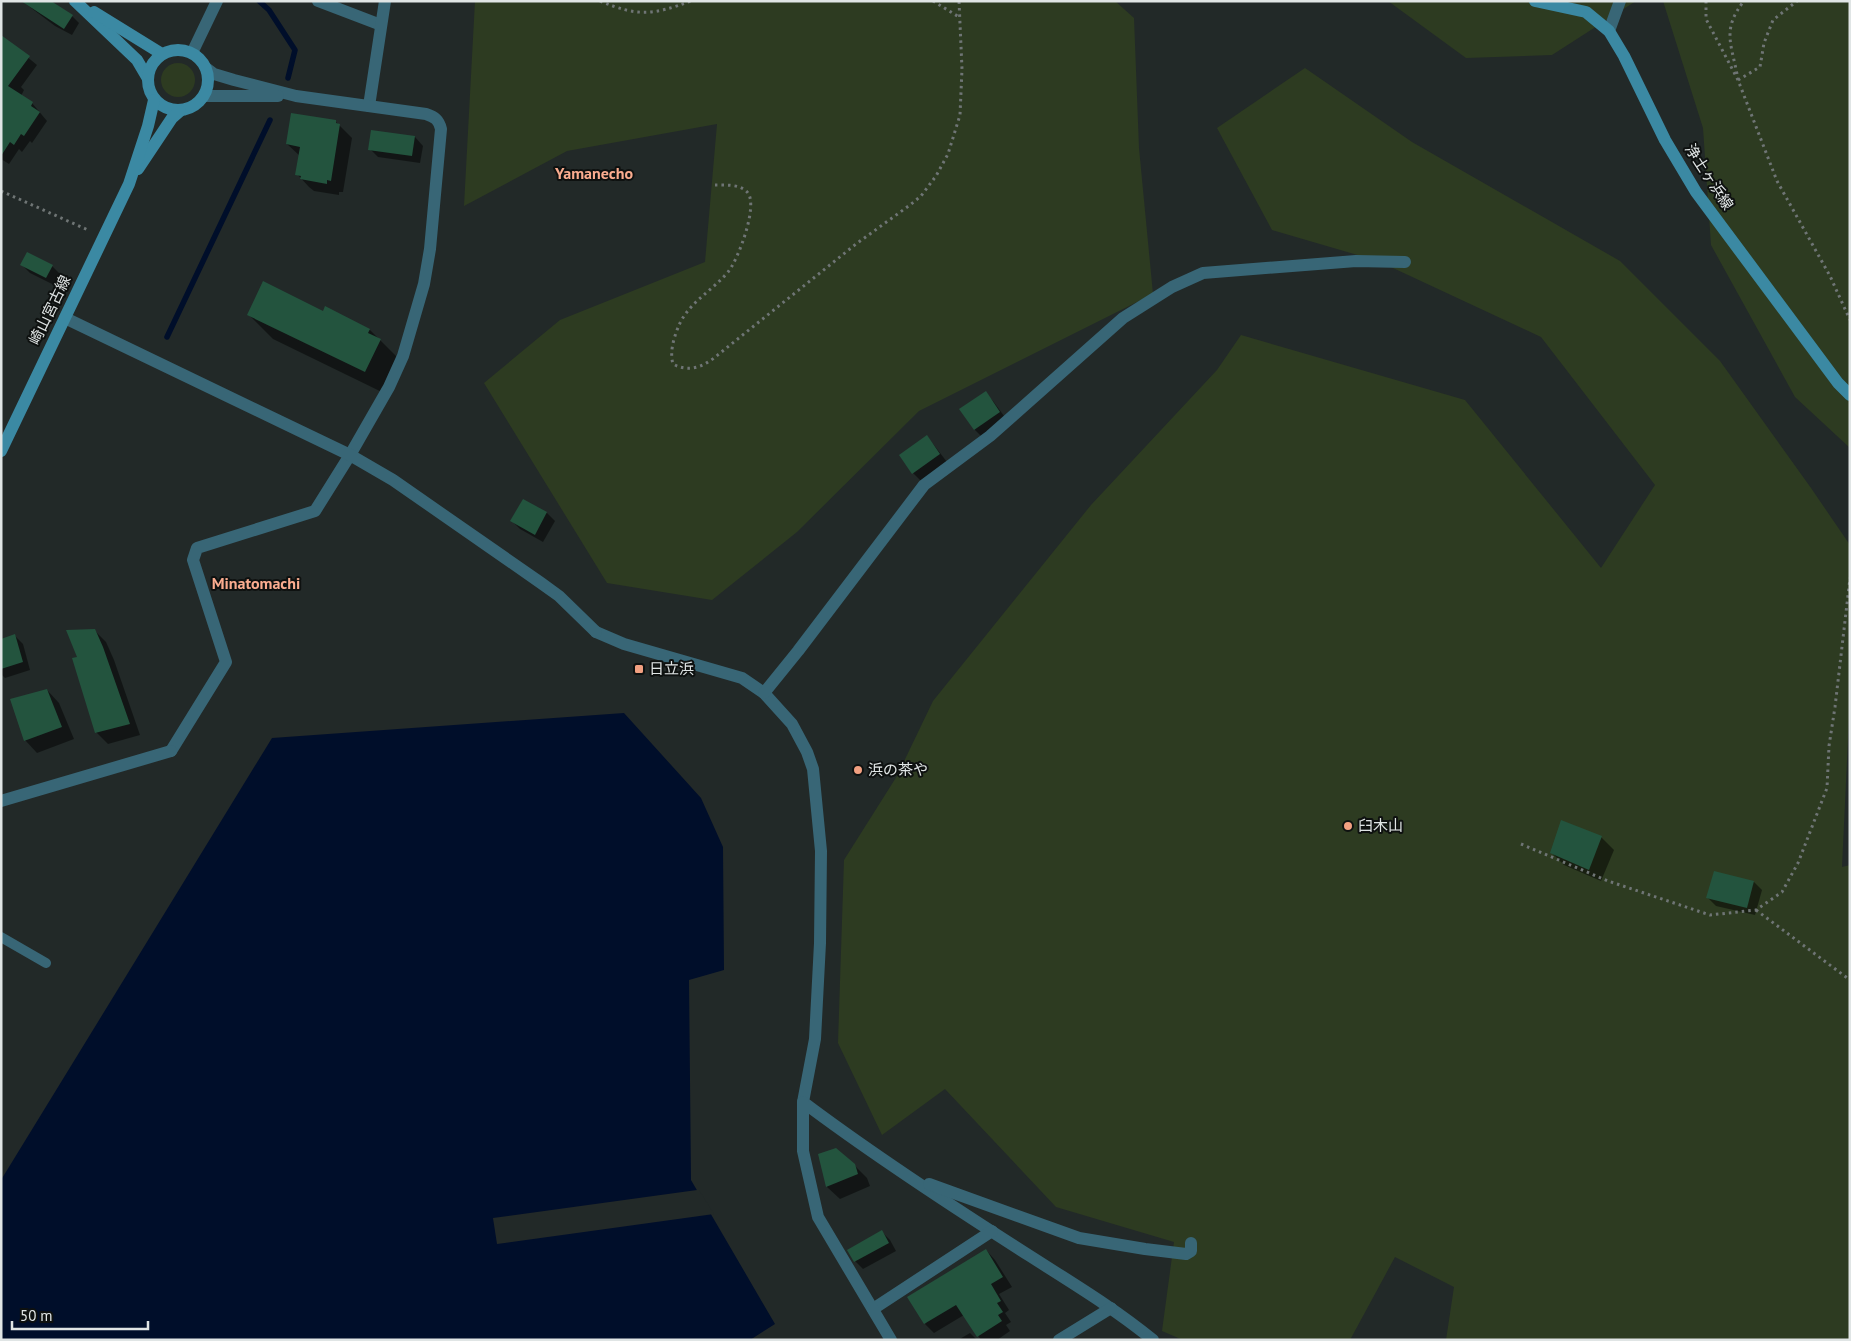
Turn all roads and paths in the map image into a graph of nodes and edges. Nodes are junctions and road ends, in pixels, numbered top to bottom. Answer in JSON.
{"nodes":[{"id":1,"x":76,"y":1,"type":"edge"},
{"id":2,"x":217,"y":1,"type":"edge"},
{"id":3,"x":318,"y":1,"type":"edge"},
{"id":4,"x":385,"y":1,"type":"edge"},
{"id":5,"x":600,"y":1,"type":"edge"},
{"id":6,"x":691,"y":1,"type":"edge"},
{"id":7,"x":933,"y":1,"type":"edge"},
{"id":8,"x":959,"y":1,"type":"edge"},
{"id":9,"x":1535,"y":1,"type":"edge"},
{"id":10,"x":1620,"y":1,"type":"edge"},
{"id":11,"x":1706,"y":1,"type":"edge"},
{"id":12,"x":1744,"y":1,"type":"edge"},
{"id":13,"x":1797,"y":1,"type":"edge"},
{"id":14,"x":960,"y":18,"type":"junction"},
{"id":15,"x":382,"y":25,"type":"junction"},
{"id":16,"x":1609,"y":31,"type":"junction"},
{"id":17,"x":162,"y":54,"type":"junction"},
{"id":18,"x":192,"y":54,"type":"junction"},
{"id":19,"x":206,"y":68,"type":"junction"},
{"id":20,"x":148,"y":77,"type":"junction"},
{"id":21,"x":1738,"y":80,"type":"junction"},
{"id":22,"x":204,"y":96,"type":"junction"},
{"id":23,"x":296,"y":96,"type":"junction"},
{"id":24,"x":154,"y":100,"type":"junction"},
{"id":25,"x":369,"y":106,"type":"junction"},
{"id":26,"x":180,"y":111,"type":"junction"},
{"id":27,"x":128,"y":184,"type":"junction"},
{"id":28,"x":715,"y":185,"type":"dead end"},
{"id":29,"x":1,"y":190,"type":"edge"},
{"id":30,"x":88,"y":230,"type":"dead end"},
{"id":31,"x":1405,"y":262,"type":"dead end"},
{"id":32,"x":65,"y":318,"type":"junction"},
{"id":33,"x":1850,"y":320,"type":"edge"},
{"id":34,"x":1850,"y":395,"type":"edge"},
{"id":35,"x":1,"y":451,"type":"edge"},
{"id":36,"x":350,"y":455,"type":"junction"},
{"id":37,"x":1850,"y":578,"type":"edge"},
{"id":38,"x":764,"y":693,"type":"junction"},
{"id":39,"x":1,"y":801,"type":"edge"},
{"id":40,"x":1521,"y":844,"type":"dead end"},
{"id":41,"x":1756,"y":910,"type":"junction"},
{"id":42,"x":1,"y":937,"type":"edge"},
{"id":43,"x":46,"y":963,"type":"dead end"},
{"id":44,"x":1850,"y":980,"type":"edge"},
{"id":45,"x":803,"y":1102,"type":"junction"},
{"id":46,"x":910,"y":1178,"type":"junction"},
{"id":47,"x":992,"y":1232,"type":"junction"},
{"id":48,"x":1191,"y":1242,"type":"dead end"},
{"id":49,"x":1111,"y":1308,"type":"junction"},
{"id":50,"x":873,"y":1310,"type":"junction"},
{"id":51,"x":891,"y":1340,"type":"edge"},
{"id":52,"x":1059,"y":1340,"type":"edge"},
{"id":53,"x":1153,"y":1340,"type":"edge"}],
"edges":[{"from":1,"to":17,"type":"main road","name":"崎山宮古線"},
{"from":1,"to":20,"type":"main road","name":"崎山宮古線"},
{"from":2,"to":18,"type":"street"},
{"from":3,"to":15,"type":"street"},
{"from":4,"to":15,"type":"street"},
{"from":5,"to":6,"type":"path"},
{"from":7,"to":14,"type":"path"},
{"from":8,"to":14,"type":"path"},
{"from":9,"to":16,"type":"main road","name":"浄土ヶ浜線"},
{"from":10,"to":16,"type":"street"},
{"from":11,"to":21,"type":"path"},
{"from":12,"to":21,"type":"path"},
{"from":13,"to":21,"type":"path"},
{"from":14,"to":28,"type":"path"},
{"from":15,"to":25,"type":"street"},
{"from":16,"to":34,"type":"main road","name":"浄土ヶ浜線"},
{"from":17,"to":18,"type":"main road"},
{"from":17,"to":20,"type":"main road"},
{"from":18,"to":19,"type":"main road"},
{"from":19,"to":22,"type":"main road"},
{"from":19,"to":23,"type":"street"},
{"from":20,"to":24,"type":"main road","name":"崎山宮古線"},
{"from":21,"to":33,"type":"path"},
{"from":22,"to":23,"type":"street"},
{"from":22,"to":26,"type":"main road","name":"崎山宮古線"},
{"from":23,"to":25,"type":"street"},
{"from":24,"to":26,"type":"main road"},
{"from":24,"to":27,"type":"main road","name":"崎山宮古線"},
{"from":25,"to":36,"type":"street"},
{"from":26,"to":27,"type":"main road","name":"崎山宮古線"},
{"from":27,"to":32,"type":"main road","name":"崎山宮古線"},
{"from":29,"to":30,"type":"path"},
{"from":31,"to":38,"type":"street"},
{"from":32,"to":35,"type":"main road","name":"崎山宮古線"},
{"from":32,"to":36,"type":"street"},
{"from":36,"to":38,"type":"street"},
{"from":36,"to":39,"type":"street"},
{"from":37,"to":41,"type":"path"},
{"from":38,"to":45,"type":"street"},
{"from":40,"to":41,"type":"path"},
{"from":41,"to":44,"type":"path"},
{"from":42,"to":43,"type":"lane"},
{"from":45,"to":46,"type":"street"},
{"from":45,"to":50,"type":"street"},
{"from":46,"to":47,"type":"street"},
{"from":46,"to":48,"type":"street"},
{"from":47,"to":49,"type":"street"},
{"from":47,"to":50,"type":"street"},
{"from":49,"to":52,"type":"street"},
{"from":49,"to":53,"type":"street"},
{"from":50,"to":51,"type":"street"}]}
